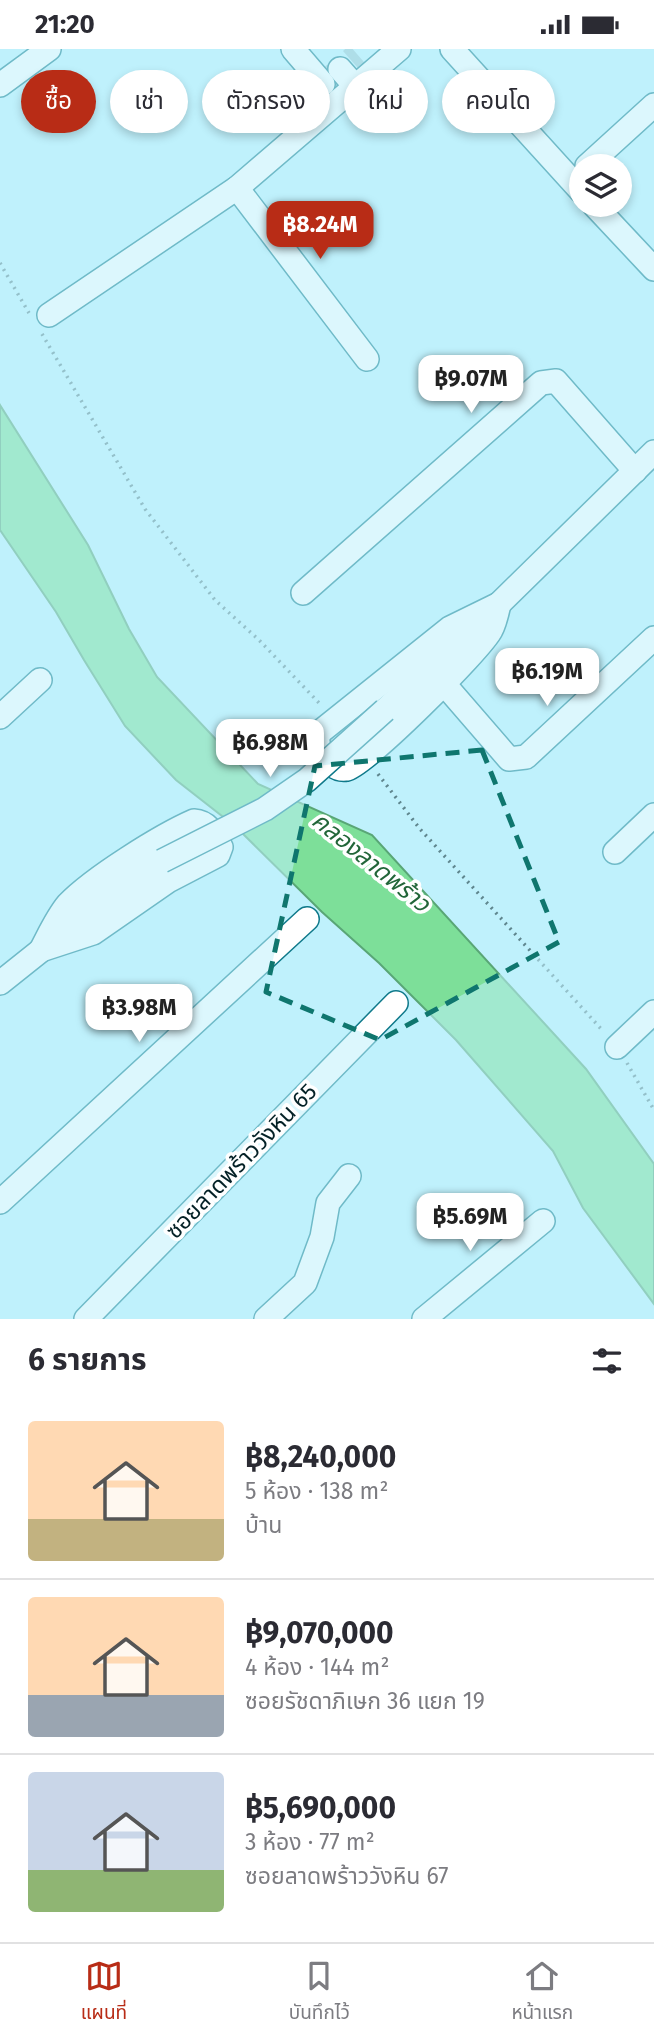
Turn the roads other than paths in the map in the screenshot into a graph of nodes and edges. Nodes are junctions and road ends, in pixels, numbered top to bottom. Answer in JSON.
{"nodes":[{"id":1,"x":49,"y":49,"type":"edge"},
{"id":2,"x":293,"y":49,"type":"edge"},
{"id":3,"x":398,"y":49,"type":"edge"},
{"id":4,"x":452,"y":49,"type":"edge"},
{"id":5,"x":311,"y":70,"type":"edge"},
{"id":6,"x":0,"y":85,"type":"edge"},
{"id":7,"x":654,"y":106,"type":"edge"},
{"id":8,"x":605,"y":154,"type":"edge"},
{"id":9,"x":569,"y":167,"type":"edge"},
{"id":10,"x":237,"y":188,"type":"junction"},
{"id":11,"x":605,"y":217,"type":"edge"},
{"id":12,"x":654,"y":269,"type":"edge"},
{"id":13,"x":42,"y":323,"type":"road end"},
{"id":14,"x":367,"y":359,"type":"dead end"},
{"id":15,"x":654,"y":452,"type":"edge"},
{"id":16,"x":635,"y":471,"type":"junction"},
{"id":17,"x":303,"y":593,"type":"dead end"},
{"id":18,"x":499,"y":604,"type":"junction"},
{"id":19,"x":654,"y":638,"type":"edge"},
{"id":20,"x":40,"y":680,"type":"dead end"},
{"id":21,"x":445,"y":685,"type":"junction"},
{"id":22,"x":0,"y":717,"type":"edge"},
{"id":23,"x":654,"y":815,"type":"edge"},
{"id":24,"x":615,"y":852,"type":"dead end"},
{"id":25,"x":307,"y":919,"type":"dead end"},
{"id":26,"x":41,"y":950,"type":"junction"},
{"id":27,"x":0,"y":983,"type":"edge"},
{"id":28,"x":396,"y":1003,"type":"dead end"},
{"id":29,"x":654,"y":1013,"type":"edge"},
{"id":30,"x":617,"y":1047,"type":"road end"},
{"id":31,"x":349,"y":1176,"type":"dead end"},
{"id":32,"x":0,"y":1202,"type":"edge"},
{"id":33,"x":543,"y":1221,"type":"dead end"},
{"id":34,"x":86,"y":1319,"type":"edge"},
{"id":35,"x":265,"y":1319,"type":"edge"},
{"id":36,"x":424,"y":1319,"type":"edge"}],
"edges":[{"from":1,"to":6,"type":"street"},
{"from":2,"to":5,"type":"street"},
{"from":3,"to":10,"type":"street"},
{"from":4,"to":9,"type":"street"},
{"from":7,"to":8,"type":"street"},
{"from":10,"to":13,"type":"street"},
{"from":10,"to":14,"type":"street"},
{"from":11,"to":12,"type":"street"},
{"from":15,"to":16,"type":"street"},
{"from":16,"to":17,"type":"street"},
{"from":16,"to":18,"type":"street"},
{"from":18,"to":21,"type":"street"},
{"from":18,"to":21,"type":"street"},
{"from":18,"to":26,"type":"street","bridge":true},
{"from":19,"to":21,"type":"street"},
{"from":20,"to":22,"type":"street"},
{"from":23,"to":24,"type":"street"},
{"from":25,"to":32,"type":"street"},
{"from":26,"to":26,"type":"street"},
{"from":26,"to":27,"type":"street"},
{"from":28,"to":34,"type":"street","name":"ซอยลาดพร้าววังหิน 65"},
{"from":29,"to":30,"type":"street"},
{"from":31,"to":35,"type":"street"},
{"from":33,"to":36,"type":"street"}]}
